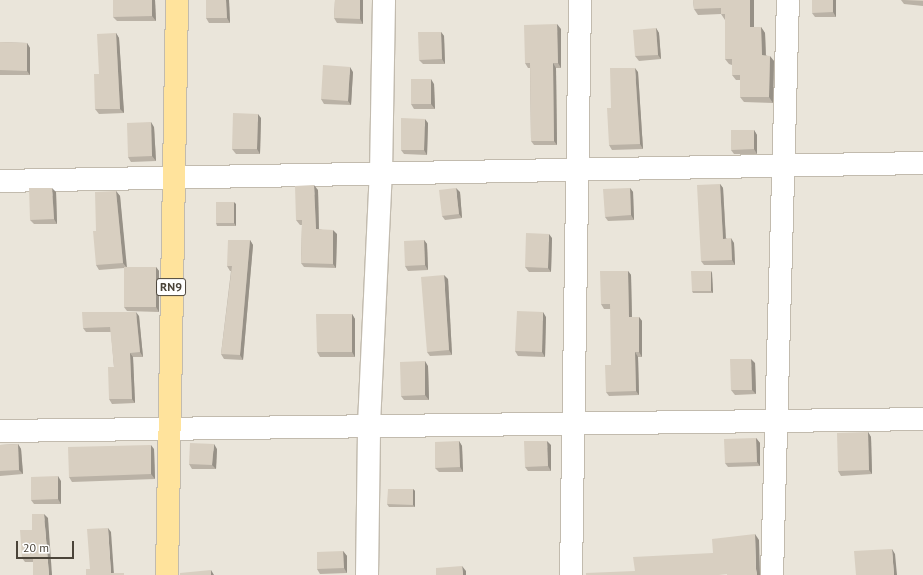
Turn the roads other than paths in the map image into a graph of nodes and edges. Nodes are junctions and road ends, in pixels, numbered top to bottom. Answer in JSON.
{"nodes":[{"id":1,"x":177,"y":0,"type":"edge"},
{"id":2,"x":384,"y":0,"type":"edge"},
{"id":3,"x":580,"y":0,"type":"edge"},
{"id":4,"x":788,"y":0,"type":"edge"},
{"id":5,"x":923,"y":163,"type":"edge"},
{"id":6,"x":783,"y":168,"type":"junction"},
{"id":7,"x":577,"y":172,"type":"junction"},
{"id":8,"x":381,"y":174,"type":"junction"},
{"id":9,"x":173,"y":177,"type":"junction"},
{"id":10,"x":0,"y":181,"type":"edge"},
{"id":11,"x":923,"y":419,"type":"edge"},
{"id":12,"x":776,"y":420,"type":"junction"},
{"id":13,"x":369,"y":424,"type":"junction"},
{"id":14,"x":574,"y":424,"type":"junction"},
{"id":15,"x":168,"y":429,"type":"junction"},
{"id":16,"x":0,"y":431,"type":"edge"},
{"id":17,"x":167,"y":575,"type":"edge"},
{"id":18,"x":367,"y":575,"type":"edge"},
{"id":19,"x":571,"y":575,"type":"edge"},
{"id":20,"x":772,"y":575,"type":"edge"}],
"edges":[{"from":1,"to":9,"type":"main road","number":"RN9"},
{"from":2,"to":8,"type":"street"},
{"from":3,"to":7,"type":"street"},
{"from":4,"to":6,"type":"street"},
{"from":5,"to":6,"type":"street"},
{"from":6,"to":7,"type":"street"},
{"from":6,"to":12,"type":"street"},
{"from":7,"to":8,"type":"street"},
{"from":7,"to":14,"type":"street"},
{"from":8,"to":9,"type":"street"},
{"from":8,"to":13,"type":"street"},
{"from":9,"to":10,"type":"street"},
{"from":9,"to":15,"type":"main road","number":"RN9"},
{"from":11,"to":12,"type":"street"},
{"from":12,"to":14,"type":"street"},
{"from":12,"to":20,"type":"street"},
{"from":13,"to":14,"type":"street"},
{"from":13,"to":15,"type":"street"},
{"from":13,"to":18,"type":"street"},
{"from":14,"to":19,"type":"street"},
{"from":15,"to":16,"type":"street"},
{"from":15,"to":17,"type":"main road","number":"RN9"}]}
